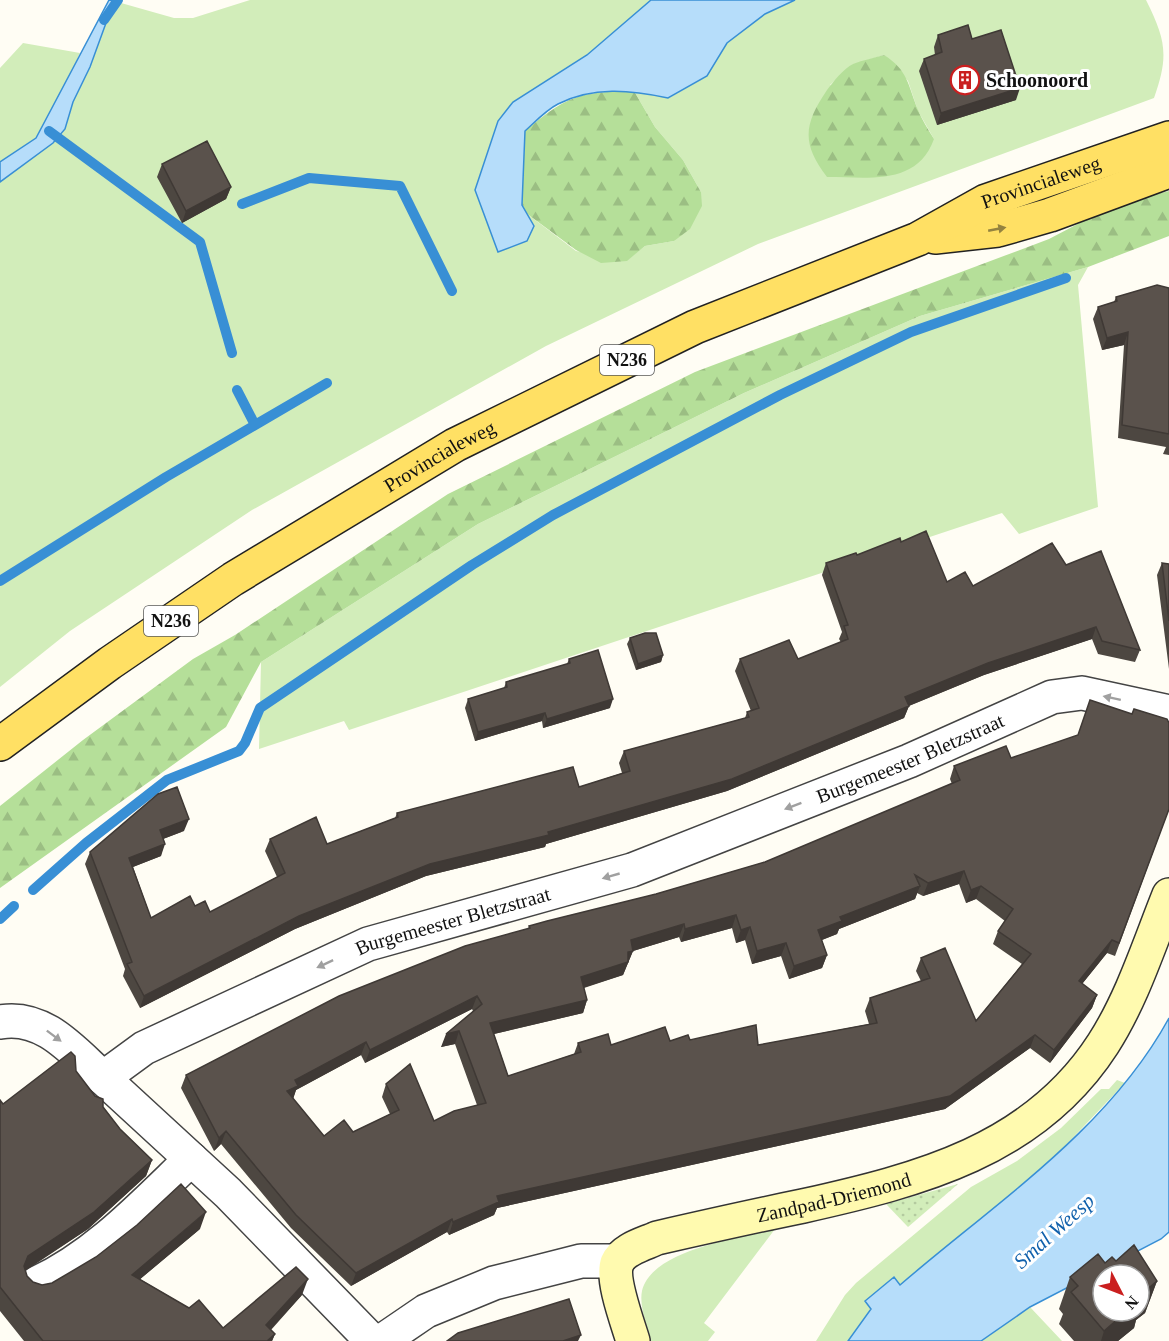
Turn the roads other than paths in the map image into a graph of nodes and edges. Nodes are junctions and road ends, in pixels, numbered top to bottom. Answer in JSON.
{"nodes":[{"id":1,"x":1169,"y":138,"type":"edge"},
{"id":2,"x":1169,"y":171,"type":"edge"},
{"id":3,"x":918,"y":239,"type":"junction"},
{"id":4,"x":1169,"y":712,"type":"edge"},
{"id":5,"x":0,"y":744,"type":"edge"},
{"id":6,"x":1169,"y":895,"type":"edge"},
{"id":7,"x":0,"y":1022,"type":"edge"},
{"id":8,"x":104,"y":1078,"type":"junction"},
{"id":9,"x":191,"y":1159,"type":"junction"},
{"id":10,"x":618,"y":1261,"type":"junction"},
{"id":11,"x":37,"y":1283,"type":"edge"},
{"id":12,"x":372,"y":1341,"type":"edge"},
{"id":13,"x":382,"y":1341,"type":"edge"},
{"id":14,"x":633,"y":1341,"type":"edge"}],
"edges":[{"from":1,"to":3,"type":"main road","name":"Provincialeweg","number":"N236"},
{"from":3,"to":2,"type":"main road","name":"Provincialeweg","number":"N236","one_way":true},
{"from":3,"to":5,"type":"main road","name":"Provincialeweg","number":"N236"},
{"from":4,"to":8,"type":"street","name":"Burgemeester Bletzstraat","one_way":true},
{"from":6,"to":10,"type":"street","name":"Zandpad-Driemond"},
{"from":7,"to":8,"type":"street","one_way":true},
{"from":8,"to":9,"type":"street"},
{"from":9,"to":11,"type":"street"},
{"from":9,"to":12,"type":"street"},
{"from":10,"to":13,"type":"street"},
{"from":10,"to":14,"type":"street"}]}
